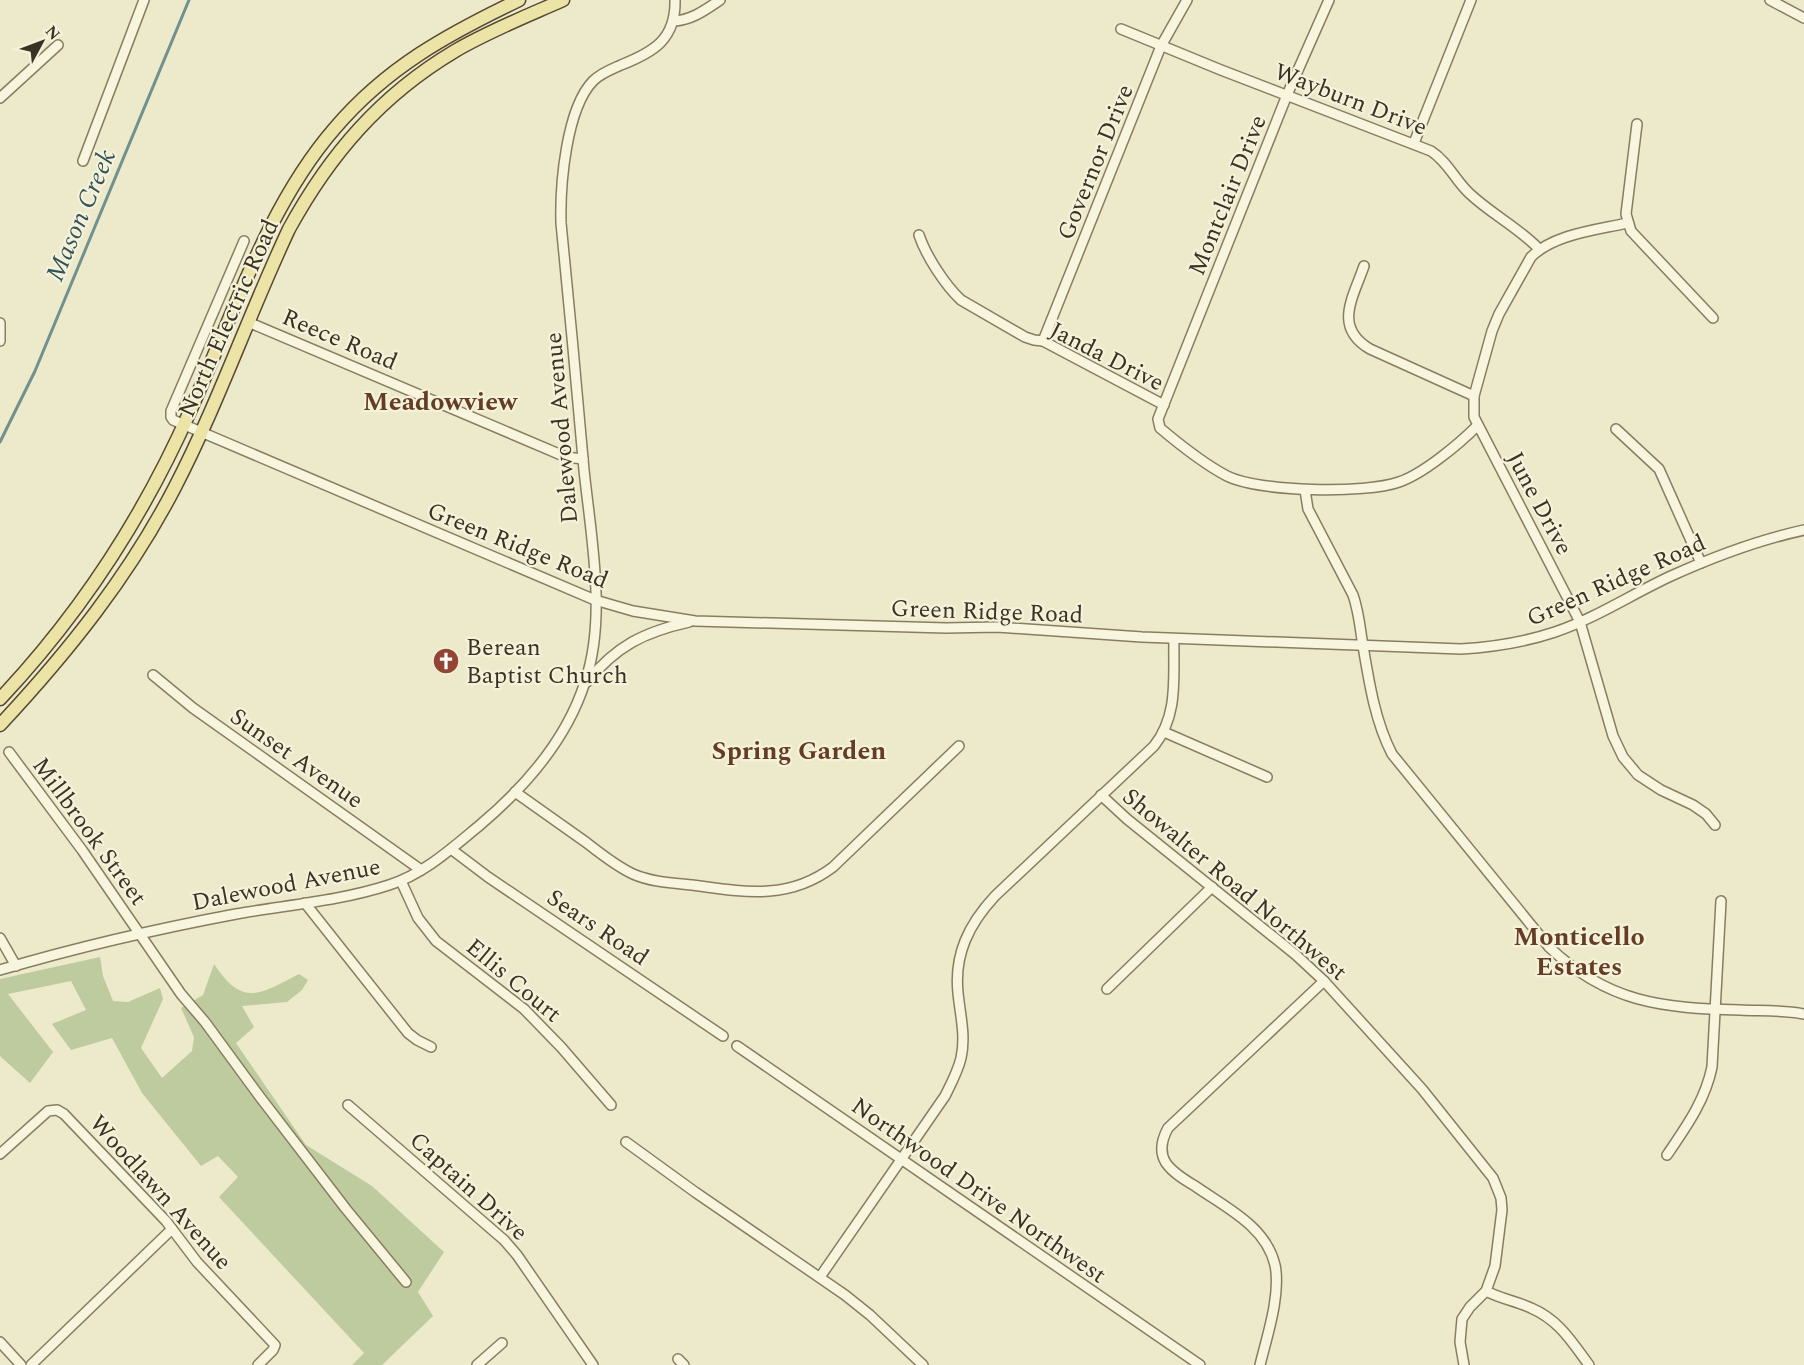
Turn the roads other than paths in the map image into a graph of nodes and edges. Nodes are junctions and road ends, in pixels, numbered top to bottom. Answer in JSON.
{"nodes":[{"id":1,"x":144,"y":0,"type":"edge"},
{"id":2,"x":519,"y":0,"type":"edge"},
{"id":3,"x":563,"y":0,"type":"edge"},
{"id":4,"x":675,"y":0,"type":"edge"},
{"id":5,"x":720,"y":0,"type":"edge"},
{"id":6,"x":1187,"y":0,"type":"edge"},
{"id":7,"x":1329,"y":0,"type":"edge"},
{"id":8,"x":1471,"y":0,"type":"edge"},
{"id":9,"x":1770,"y":0,"type":"edge"},
{"id":10,"x":1804,"y":18,"type":"edge"},
{"id":11,"x":674,"y":21,"type":"junction"},
{"id":12,"x":1121,"y":29,"type":"dead end"},
{"id":13,"x":58,"y":45,"type":"dead end"},
{"id":14,"x":1161,"y":46,"type":"junction"},
{"id":15,"x":1287,"y":95,"type":"junction"},
{"id":16,"x":0,"y":98,"type":"edge"},
{"id":17,"x":1637,"y":124,"type":"dead end"},
{"id":18,"x":1414,"y":143,"type":"junction"},
{"id":19,"x":83,"y":161,"type":"dead end"},
{"id":20,"x":1627,"y":223,"type":"junction"},
{"id":21,"x":919,"y":235,"type":"dead end"},
{"id":22,"x":244,"y":242,"type":"dead end"},
{"id":23,"x":1539,"y":249,"type":"junction"},
{"id":24,"x":1364,"y":266,"type":"dead end"},
{"id":25,"x":216,"y":305,"type":"junction"},
{"id":26,"x":233,"y":313,"type":"junction"},
{"id":27,"x":1713,"y":318,"type":"dead end"},
{"id":28,"x":248,"y":322,"type":"junction"},
{"id":29,"x":0,"y":323,"type":"edge"},
{"id":30,"x":0,"y":341,"type":"edge"},
{"id":31,"x":1043,"y":341,"type":"junction"},
{"id":32,"x":1474,"y":396,"type":"junction"},
{"id":33,"x":1164,"y":405,"type":"junction"},
{"id":34,"x":184,"y":425,"type":"junction"},
{"id":35,"x":1477,"y":426,"type":"junction"},
{"id":36,"x":1616,"y":429,"type":"dead end"},
{"id":37,"x":201,"y":433,"type":"junction"},
{"id":38,"x":583,"y":459,"type":"junction"},
{"id":39,"x":1305,"y":490,"type":"junction"},
{"id":40,"x":1804,"y":530,"type":"edge"},
{"id":41,"x":1701,"y":563,"type":"junction"},
{"id":42,"x":595,"y":600,"type":"junction"},
{"id":43,"x":695,"y":621,"type":"junction"},
{"id":44,"x":1580,"y":622,"type":"junction"},
{"id":45,"x":1174,"y":639,"type":"junction"},
{"id":46,"x":1363,"y":645,"type":"junction"},
{"id":47,"x":153,"y":675,"type":"dead end"},
{"id":48,"x":585,"y":683,"type":"junction"},
{"id":49,"x":0,"y":699,"type":"edge"},
{"id":50,"x":0,"y":725,"type":"edge"},
{"id":51,"x":1164,"y":732,"type":"junction"},
{"id":52,"x":959,"y":746,"type":"dead end"},
{"id":53,"x":9,"y":752,"type":"dead end"},
{"id":54,"x":1267,"y":777,"type":"dead end"},
{"id":55,"x":515,"y":792,"type":"junction"},
{"id":56,"x":1101,"y":795,"type":"junction"},
{"id":57,"x":1715,"y":825,"type":"dead end"},
{"id":58,"x":451,"y":849,"type":"junction"},
{"id":59,"x":421,"y":870,"type":"junction"},
{"id":60,"x":400,"y":881,"type":"junction"},
{"id":61,"x":1212,"y":887,"type":"junction"},
{"id":62,"x":1722,"y":901,"type":"dead end"},
{"id":63,"x":305,"y":903,"type":"junction"},
{"id":64,"x":139,"y":933,"type":"junction"},
{"id":65,"x":0,"y":938,"type":"edge"},
{"id":66,"x":16,"y":966,"type":"junction"},
{"id":67,"x":0,"y":970,"type":"edge"},
{"id":68,"x":1324,"y":981,"type":"junction"},
{"id":69,"x":1107,"y":989,"type":"dead end"},
{"id":70,"x":1715,"y":1009,"type":"junction"},
{"id":71,"x":1804,"y":1014,"type":"edge"},
{"id":72,"x":723,"y":1036,"type":"dead end"},
{"id":73,"x":737,"y":1046,"type":"dead end"},
{"id":74,"x":431,"y":1047,"type":"dead end"},
{"id":75,"x":348,"y":1105,"type":"dead end"},
{"id":76,"x":611,"y":1105,"type":"dead end"},
{"id":77,"x":626,"y":1142,"type":"dead end"},
{"id":78,"x":3,"y":1151,"type":"edge"},
{"id":79,"x":1667,"y":1155,"type":"dead end"},
{"id":80,"x":901,"y":1160,"type":"junction"},
{"id":81,"x":172,"y":1229,"type":"junction"},
{"id":82,"x":820,"y":1277,"type":"junction"},
{"id":83,"x":406,"y":1282,"type":"dead end"},
{"id":84,"x":1486,"y":1291,"type":"junction"},
{"id":85,"x":0,"y":1342,"type":"edge"},
{"id":86,"x":502,"y":1343,"type":"dead end"},
{"id":87,"x":21,"y":1365,"type":"edge"},
{"id":88,"x":31,"y":1365,"type":"edge"},
{"id":89,"x":258,"y":1365,"type":"edge"},
{"id":90,"x":477,"y":1365,"type":"edge"},
{"id":91,"x":593,"y":1365,"type":"edge"},
{"id":92,"x":923,"y":1365,"type":"edge"},
{"id":93,"x":1200,"y":1365,"type":"edge"},
{"id":94,"x":1260,"y":1365,"type":"edge"},
{"id":95,"x":1464,"y":1365,"type":"edge"},
{"id":96,"x":1588,"y":1365,"type":"edge"}],
"edges":[{"from":1,"to":19,"type":"street"},
{"from":2,"to":26,"type":"main road","name":"North Electric Road"},
{"from":3,"to":28,"type":"main road","name":"North Electric Road"},
{"from":4,"to":11,"type":"street"},
{"from":5,"to":11,"type":"street"},
{"from":6,"to":14,"type":"street","name":"Governor Drive"},
{"from":7,"to":15,"type":"street","name":"Montclair Drive"},
{"from":8,"to":18,"type":"street"},
{"from":9,"to":10,"type":"street"},
{"from":11,"to":38,"type":"street","name":"Dalewood Avenue"},
{"from":12,"to":14,"type":"street","name":"Wayburn Drive"},
{"from":13,"to":16,"type":"street"},
{"from":14,"to":15,"type":"street","name":"Wayburn Drive"},
{"from":14,"to":31,"type":"street","name":"Governor Drive"},
{"from":15,"to":18,"type":"street","name":"Wayburn Drive"},
{"from":15,"to":33,"type":"street","name":"Montclair Drive"},
{"from":17,"to":20,"type":"street"},
{"from":18,"to":23,"type":"street","name":"Wayburn Drive"},
{"from":20,"to":23,"type":"street"},
{"from":20,"to":27,"type":"street"},
{"from":21,"to":31,"type":"street","name":"Janda Drive"},
{"from":22,"to":25,"type":"street"},
{"from":23,"to":32,"type":"street","name":"June Drive"},
{"from":24,"to":32,"type":"street"},
{"from":25,"to":26,"type":"street"},
{"from":25,"to":34,"type":"street"},
{"from":26,"to":34,"type":"main road","name":"North Electric Road"},
{"from":28,"to":37,"type":"main road","name":"North Electric Road"},
{"from":28,"to":38,"type":"street","name":"Reece Road"},
{"from":29,"to":30,"type":"street"},
{"from":31,"to":33,"type":"street","name":"Janda Drive"},
{"from":32,"to":35,"type":"street","name":"June Drive"},
{"from":33,"to":39,"type":"street","name":"Janda Drive"},
{"from":34,"to":37,"type":"street","name":"Green Ridge Road"},
{"from":34,"to":49,"type":"main road","name":"North Electric Road"},
{"from":35,"to":39,"type":"street","name":"Janda Drive"},
{"from":35,"to":44,"type":"street","name":"June Drive"},
{"from":36,"to":41,"type":"street"},
{"from":37,"to":42,"type":"street","name":"Green Ridge Road"},
{"from":37,"to":50,"type":"main road","name":"North Electric Road"},
{"from":38,"to":42,"type":"street","name":"Dalewood Avenue"},
{"from":39,"to":46,"type":"street"},
{"from":40,"to":41,"type":"street","name":"Green Ridge Road"},
{"from":41,"to":44,"type":"street","name":"Green Ridge Road"},
{"from":42,"to":43,"type":"street","name":"Green Ridge Road"},
{"from":42,"to":48,"type":"street","name":"Dalewood Avenue"},
{"from":43,"to":45,"type":"street","name":"Green Ridge Road"},
{"from":43,"to":48,"type":"street"},
{"from":44,"to":46,"type":"street","name":"Green Ridge Road"},
{"from":44,"to":57,"type":"street","name":"June Drive"},
{"from":45,"to":46,"type":"street","name":"Green Ridge Road"},
{"from":45,"to":51,"type":"street"},
{"from":46,"to":70,"type":"street"},
{"from":47,"to":59,"type":"street","name":"Sunset Avenue"},
{"from":48,"to":55,"type":"street","name":"Dalewood Avenue"},
{"from":51,"to":54,"type":"street"},
{"from":51,"to":56,"type":"street"},
{"from":52,"to":55,"type":"street"},
{"from":53,"to":64,"type":"street","name":"Millbrook Street"},
{"from":55,"to":58,"type":"street","name":"Dalewood Avenue"},
{"from":56,"to":61,"type":"street","name":"Showalter Road Northwest"},
{"from":56,"to":80,"type":"street"},
{"from":58,"to":59,"type":"street","name":"Dalewood Avenue"},
{"from":58,"to":72,"type":"street","name":"Sears Road"},
{"from":59,"to":60,"type":"street","name":"Dalewood Avenue"},
{"from":60,"to":63,"type":"street","name":"Dalewood Avenue"},
{"from":60,"to":76,"type":"street","name":"Ellis Court"},
{"from":61,"to":68,"type":"street","name":"Showalter Road Northwest"},
{"from":61,"to":69,"type":"street"},
{"from":62,"to":70,"type":"street"},
{"from":63,"to":64,"type":"street","name":"Dalewood Avenue"},
{"from":63,"to":74,"type":"street"},
{"from":64,"to":66,"type":"street","name":"Dalewood Avenue"},
{"from":64,"to":83,"type":"street","name":"Millbrook Street"},
{"from":65,"to":66,"type":"street"},
{"from":66,"to":67,"type":"street","name":"Dalewood Avenue"},
{"from":68,"to":84,"type":"street","name":"Showalter Road Northwest"},
{"from":68,"to":94,"type":"street"},
{"from":70,"to":71,"type":"street"},
{"from":70,"to":79,"type":"street"},
{"from":73,"to":80,"type":"street","name":"Northwood Drive Northwest"},
{"from":75,"to":91,"type":"street","name":"Captain Drive"},
{"from":77,"to":82,"type":"street"},
{"from":78,"to":81,"type":"street","name":"Woodlawn Avenue"},
{"from":80,"to":82,"type":"street"},
{"from":80,"to":93,"type":"street","name":"Northwood Drive Northwest"},
{"from":81,"to":88,"type":"street"},
{"from":81,"to":89,"type":"street","name":"Woodlawn Avenue"},
{"from":82,"to":92,"type":"street"},
{"from":84,"to":95,"type":"street","name":"Showalter Road Northwest"},
{"from":84,"to":96,"type":"street"},
{"from":85,"to":87,"type":"street"},
{"from":86,"to":90,"type":"street"}]}
